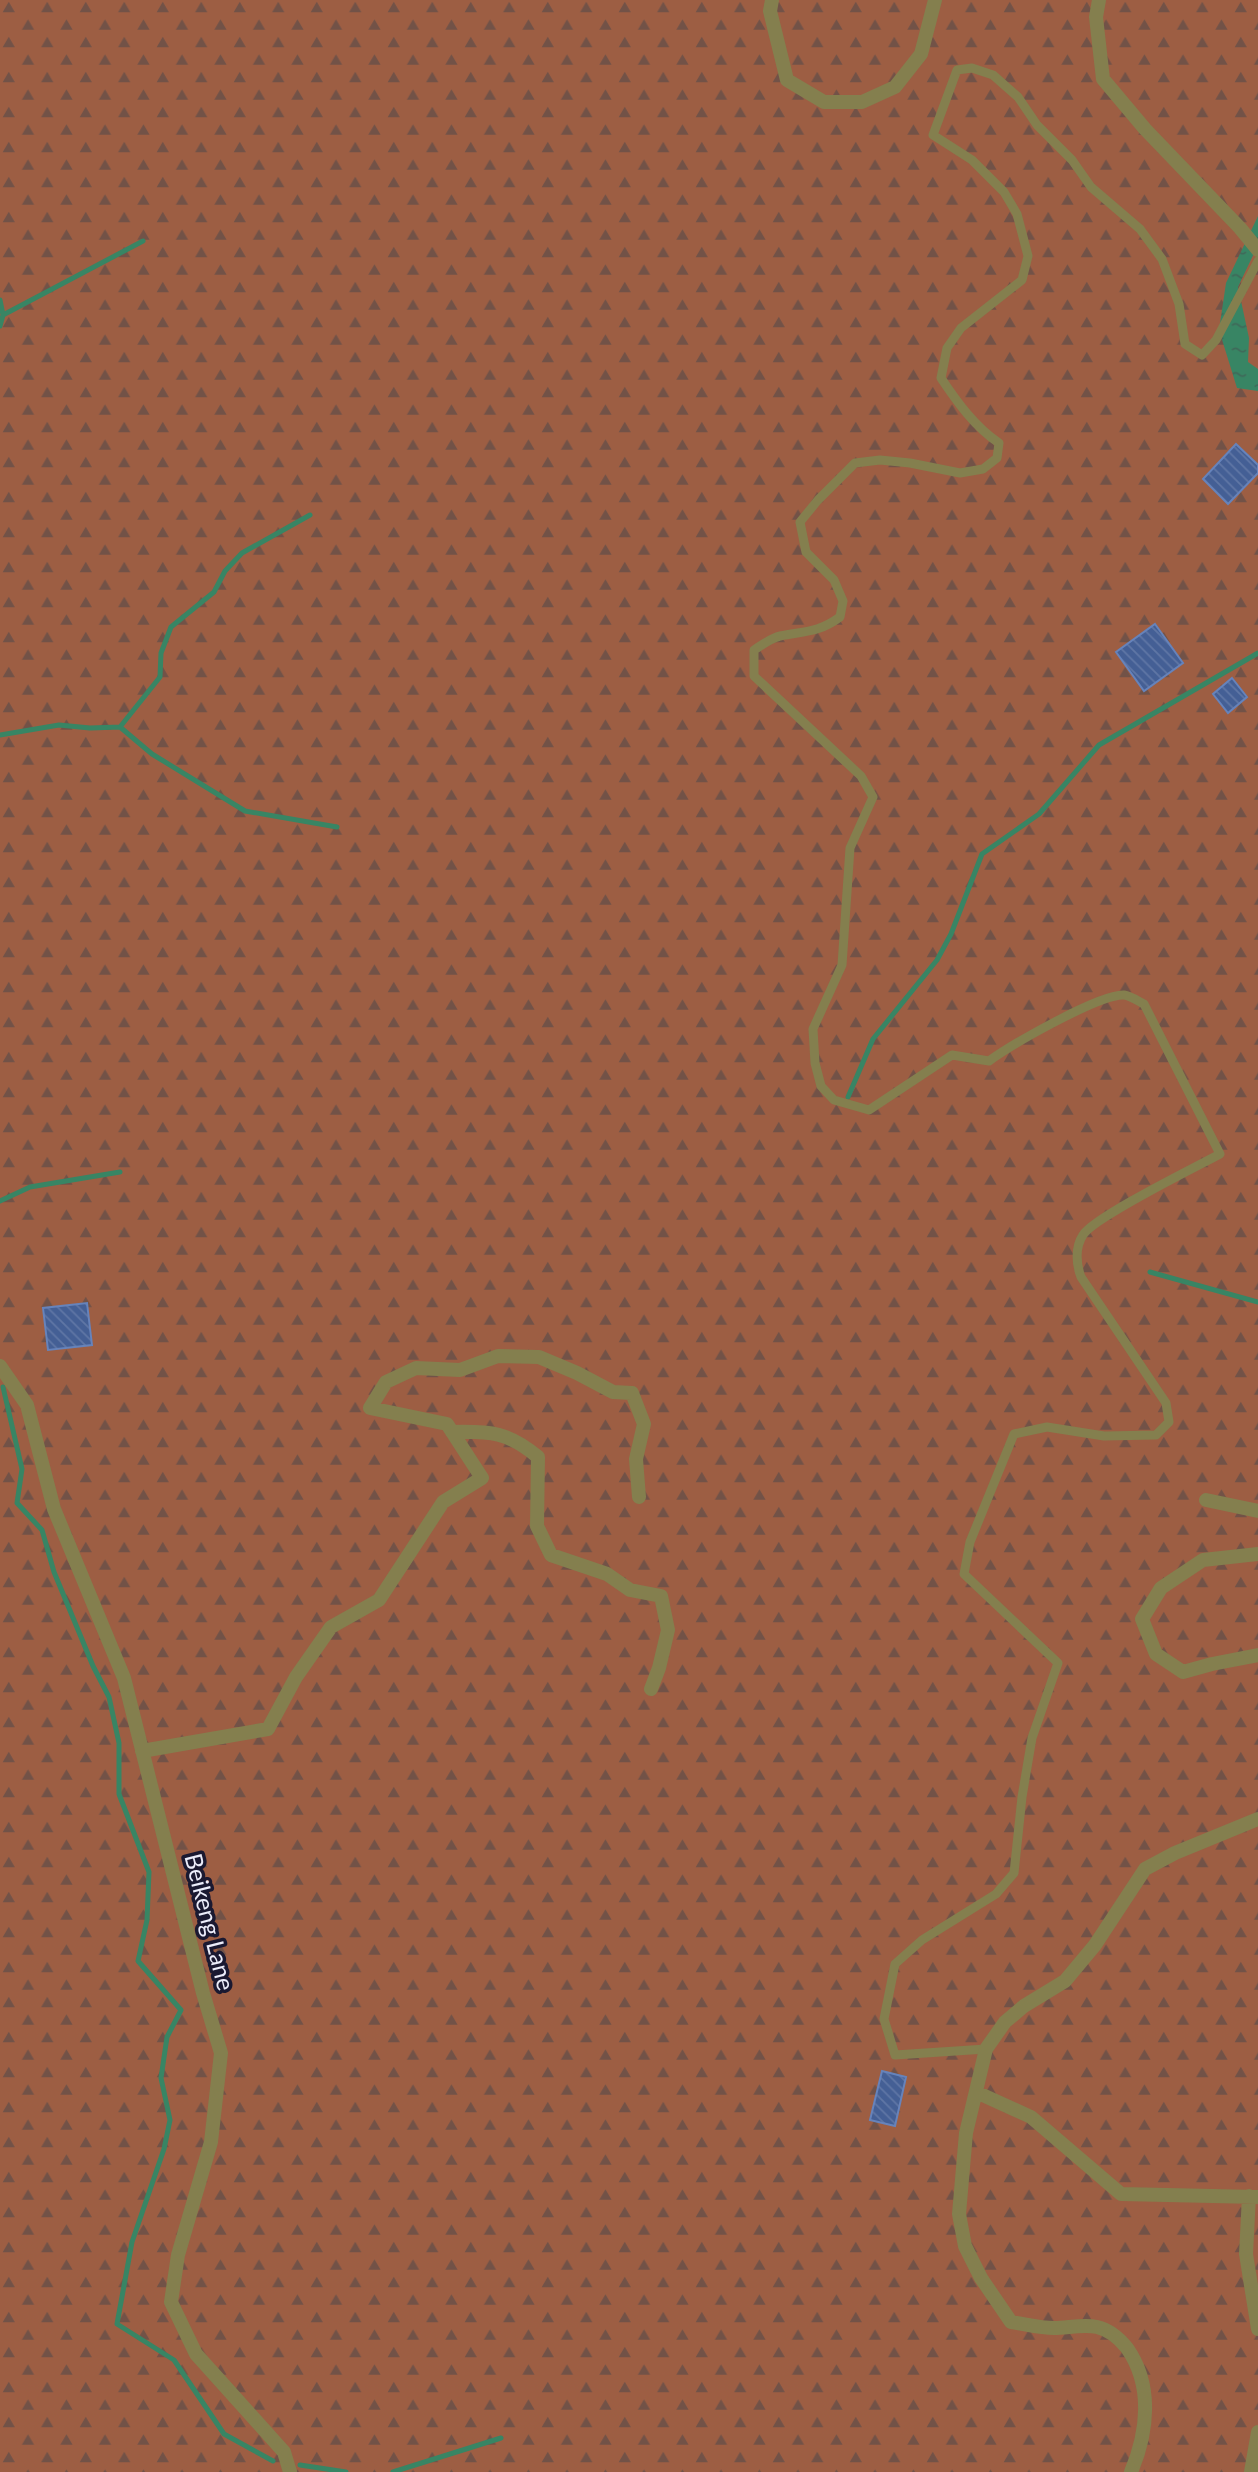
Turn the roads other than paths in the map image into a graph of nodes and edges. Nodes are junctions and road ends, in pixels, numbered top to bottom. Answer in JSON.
{"nodes":[{"id":1,"x":772,"y":0,"type":"edge"},
{"id":2,"x":935,"y":0,"type":"edge"},
{"id":3,"x":1099,"y":0,"type":"edge"},
{"id":4,"x":1258,"y":250,"type":"edge"},
{"id":5,"x":1258,"y":261,"type":"edge"},
{"id":6,"x":0,"y":1366,"type":"edge"},
{"id":7,"x":452,"y":1432,"type":"junction"},
{"id":8,"x":639,"y":1497,"type":"dead end"},
{"id":9,"x":1206,"y":1500,"type":"dead end"},
{"id":10,"x":1258,"y":1511,"type":"edge"},
{"id":11,"x":1258,"y":1554,"type":"edge"},
{"id":12,"x":1258,"y":1655,"type":"edge"},
{"id":13,"x":651,"y":1689,"type":"dead end"},
{"id":14,"x":142,"y":1751,"type":"junction"},
{"id":15,"x":1258,"y":1819,"type":"edge"},
{"id":16,"x":986,"y":2049,"type":"junction"},
{"id":17,"x":976,"y":2092,"type":"junction"},
{"id":18,"x":1253,"y":2197,"type":"edge"},
{"id":19,"x":1258,"y":2329,"type":"edge"},
{"id":20,"x":1258,"y":2432,"type":"edge"},
{"id":21,"x":290,"y":2472,"type":"edge"},
{"id":22,"x":1131,"y":2472,"type":"edge"},
{"id":23,"x":1251,"y":2472,"type":"edge"}],
"edges":[{"from":1,"to":2,"type":"street"},
{"from":3,"to":4,"type":"street"},
{"from":5,"to":16,"type":"lane"},
{"from":6,"to":14,"type":"street","name":"Beikeng Lane"},
{"from":7,"to":8,"type":"street"},
{"from":7,"to":13,"type":"street"},
{"from":7,"to":14,"type":"street"},
{"from":9,"to":10,"type":"street"},
{"from":11,"to":12,"type":"street"},
{"from":14,"to":21,"type":"street","name":"Beikeng Lane"},
{"from":15,"to":16,"type":"street"},
{"from":16,"to":17,"type":"street"},
{"from":17,"to":18,"type":"street"},
{"from":17,"to":22,"type":"street"},
{"from":18,"to":19,"type":"street"},
{"from":20,"to":23,"type":"street"}]}
